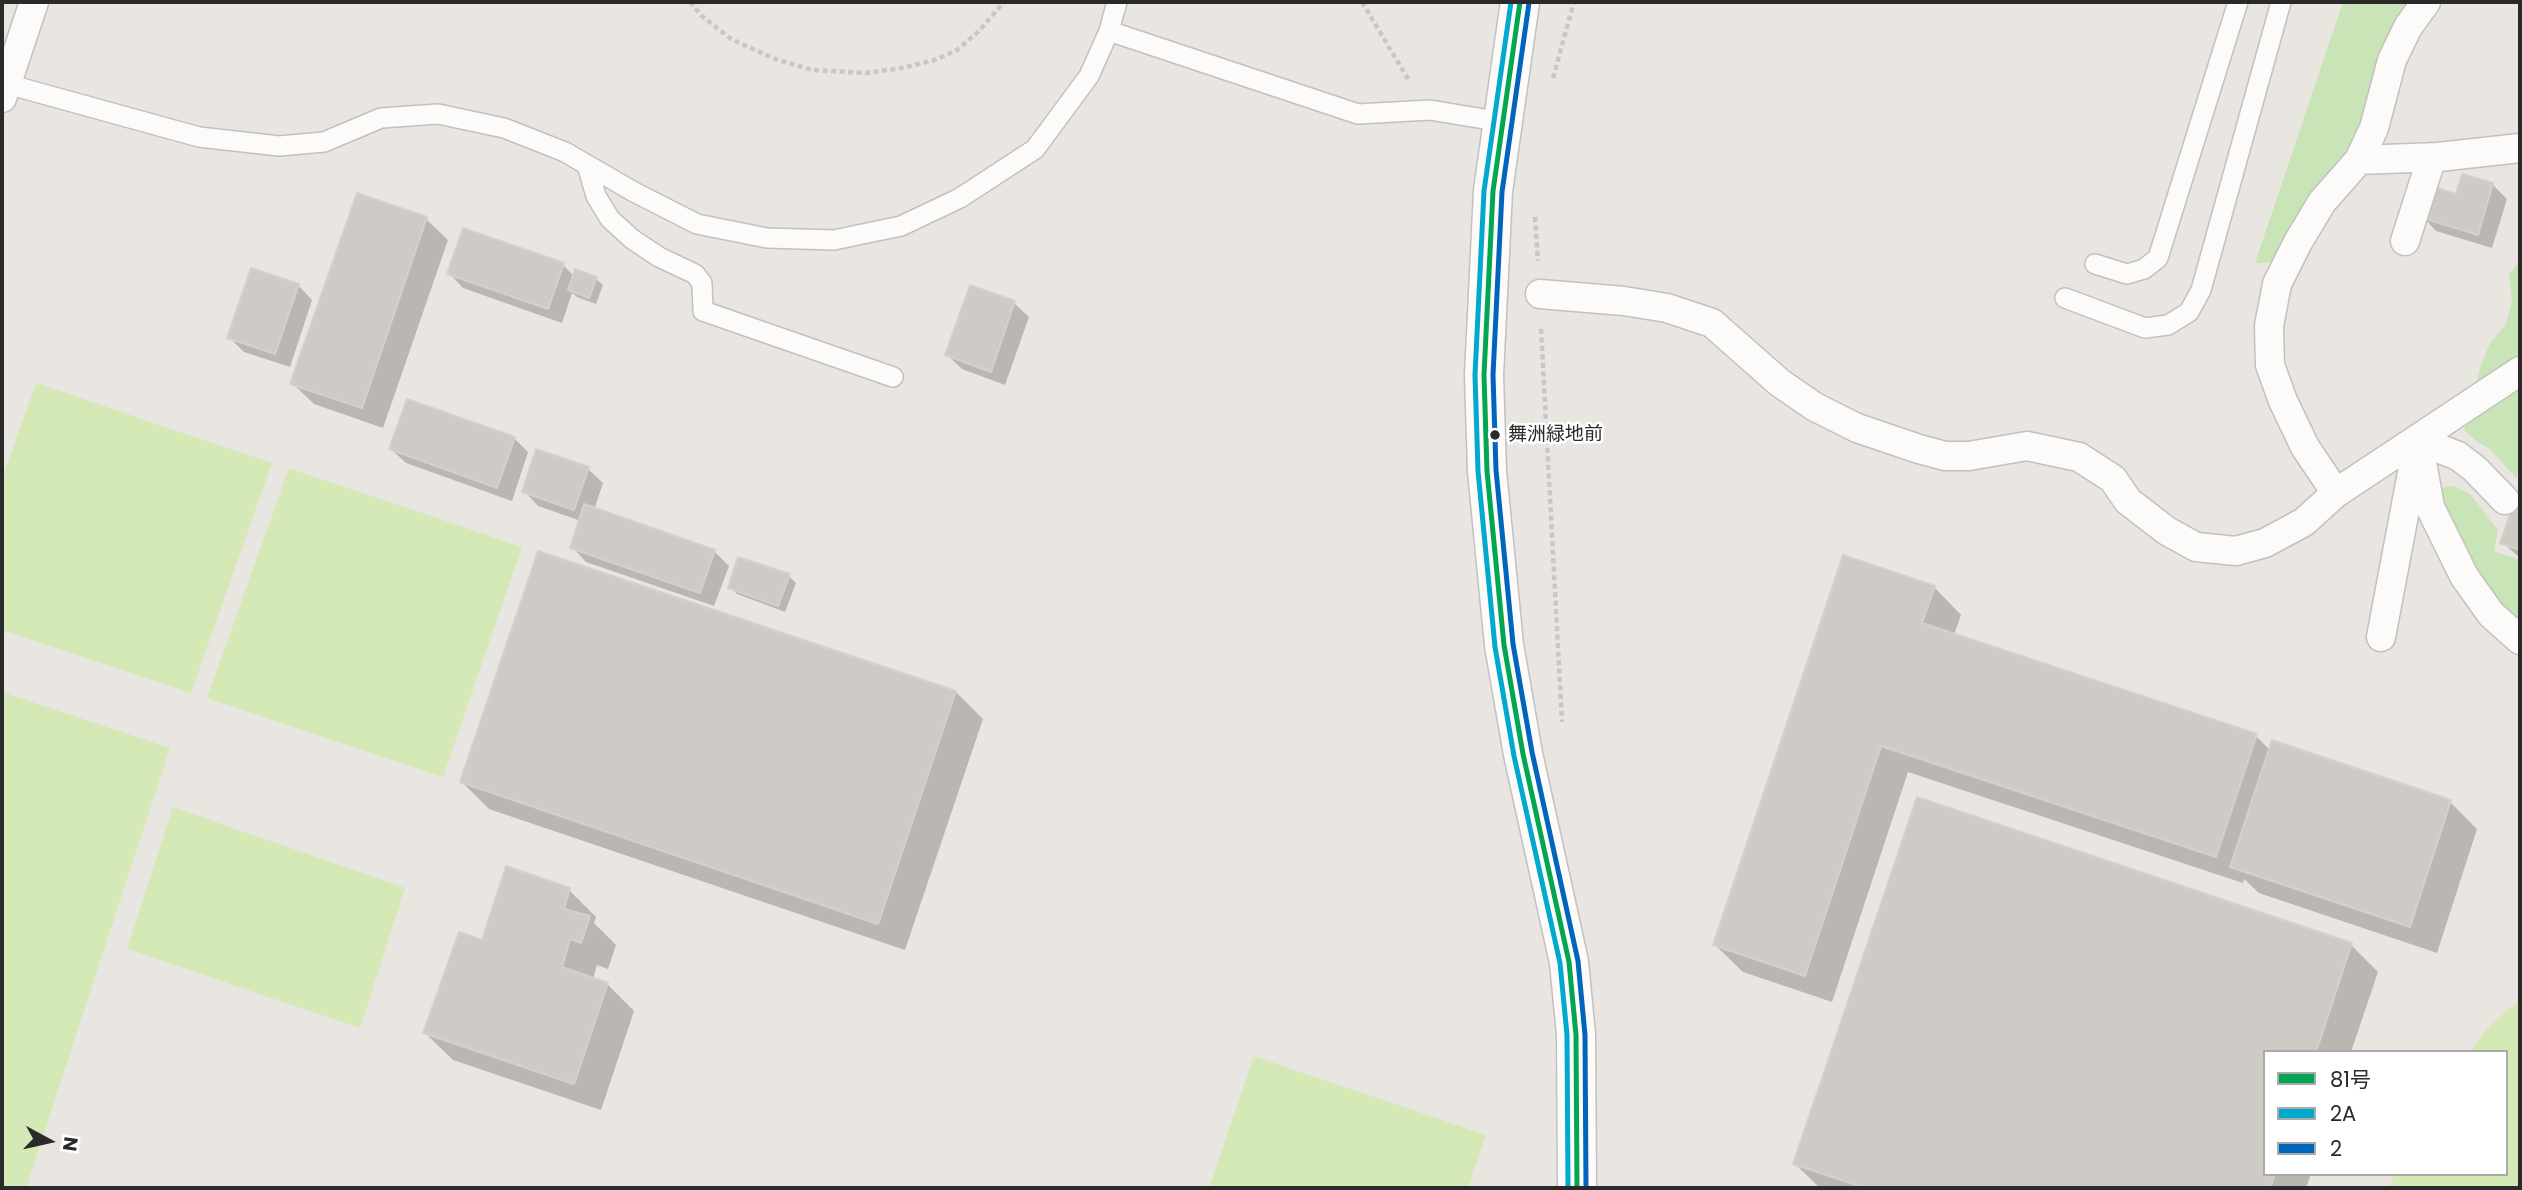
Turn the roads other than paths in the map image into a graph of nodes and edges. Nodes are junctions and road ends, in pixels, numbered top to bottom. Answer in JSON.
{"nodes":[{"id":1,"x":34,"y":2,"type":"edge"},
{"id":2,"x":1117,"y":2,"type":"edge"},
{"id":3,"x":1520,"y":2,"type":"edge"},
{"id":4,"x":2238,"y":2,"type":"edge"},
{"id":5,"x":2281,"y":2,"type":"edge"},
{"id":6,"x":2426,"y":2,"type":"edge"},
{"id":7,"x":1109,"y":31,"type":"junction"},
{"id":8,"x":4,"y":91,"type":"edge"},
{"id":9,"x":1502,"y":122,"type":"junction"},
{"id":10,"x":2520,"y":148,"type":"edge"},
{"id":11,"x":2432,"y":157,"type":"junction"},
{"id":12,"x":2360,"y":160,"type":"junction"},
{"id":13,"x":587,"y":165,"type":"junction"},
{"id":14,"x":2405,"y":241,"type":"dead end"},
{"id":15,"x":2095,"y":264,"type":"dead end"},
{"id":16,"x":2065,"y":298,"type":"dead end"},
{"id":17,"x":1540,"y":307,"type":"road end"},
{"id":18,"x":2520,"y":371,"type":"edge"},
{"id":19,"x":893,"y":377,"type":"dead end"},
{"id":20,"x":2418,"y":440,"type":"junction"},
{"id":21,"x":2336,"y":493,"type":"junction"},
{"id":22,"x":2505,"y":500,"type":"dead end"},
{"id":23,"x":2381,"y":637,"type":"dead end"},
{"id":24,"x":2520,"y":640,"type":"edge"},
{"id":25,"x":1577,"y":1188,"type":"edge"}],
"edges":[{"from":1,"to":8,"type":"street"},
{"from":2,"to":7,"type":"lane"},
{"from":3,"to":9,"type":"street"},
{"from":4,"to":15,"type":"lane"},
{"from":5,"to":16,"type":"lane"},
{"from":6,"to":12,"type":"street"},
{"from":7,"to":9,"type":"lane"},
{"from":7,"to":13,"type":"lane"},
{"from":8,"to":13,"type":"lane"},
{"from":9,"to":25,"type":"street"},
{"from":10,"to":11,"type":"street"},
{"from":11,"to":12,"type":"street"},
{"from":11,"to":14,"type":"street"},
{"from":12,"to":21,"type":"street"},
{"from":13,"to":19,"type":"lane"},
{"from":17,"to":21,"type":"street"},
{"from":18,"to":20,"type":"street"},
{"from":20,"to":21,"type":"street"},
{"from":20,"to":22,"type":"street"},
{"from":20,"to":23,"type":"street"},
{"from":20,"to":24,"type":"street"}]}
